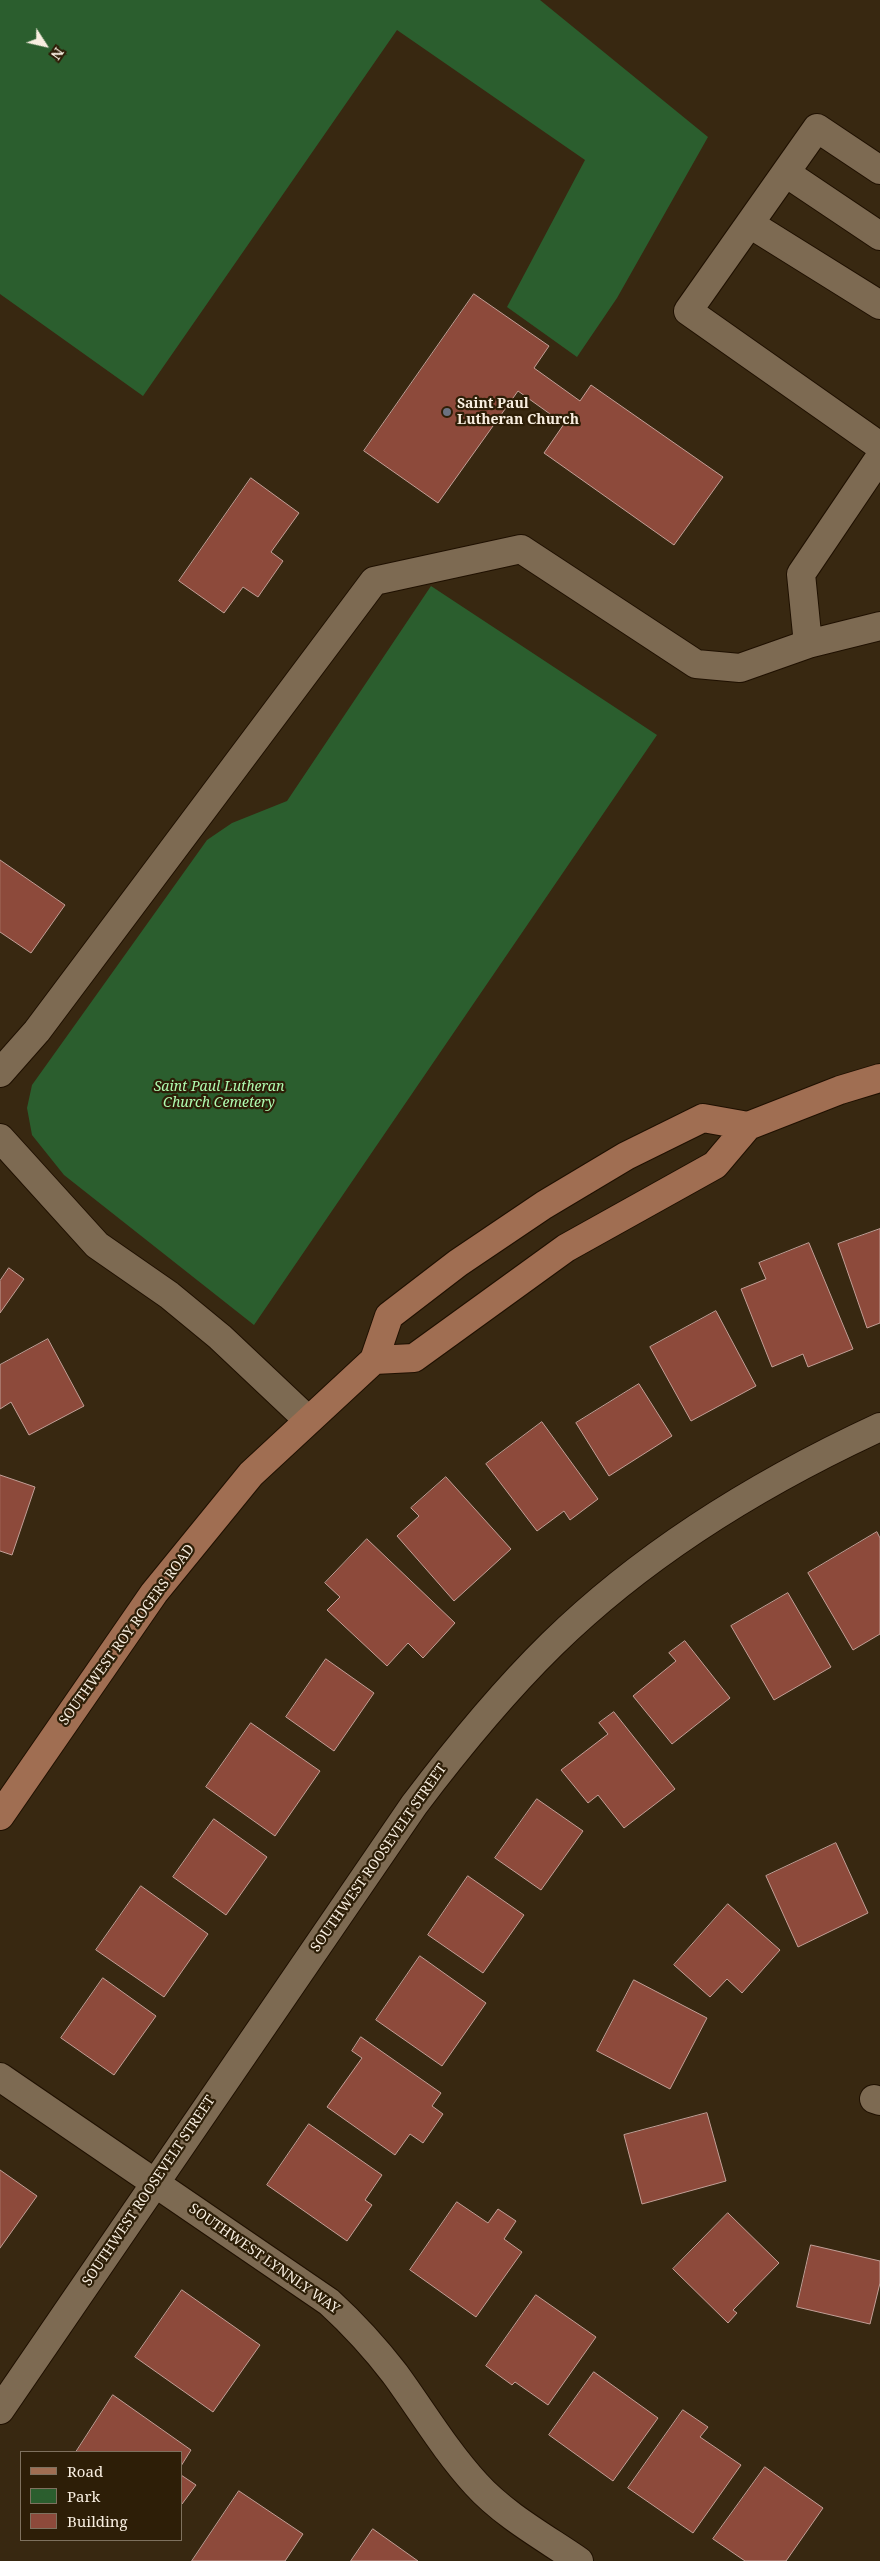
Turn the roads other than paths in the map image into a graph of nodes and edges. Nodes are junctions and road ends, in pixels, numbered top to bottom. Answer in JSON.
{"nodes":[{"id":1,"x":880,"y":170,"type":"edge"},
{"id":2,"x":786,"y":173,"type":"junction"},
{"id":3,"x":750,"y":224,"type":"junction"},
{"id":4,"x":880,"y":236,"type":"edge"},
{"id":5,"x":880,"y":306,"type":"edge"},
{"id":6,"x":880,"y":446,"type":"edge"},
{"id":7,"x":880,"y":457,"type":"edge"},
{"id":8,"x":880,"y":626,"type":"edge"},
{"id":9,"x":808,"y":644,"type":"junction"},
{"id":10,"x":0,"y":1073,"type":"edge"},
{"id":11,"x":880,"y":1078,"type":"edge"},
{"id":12,"x":748,"y":1126,"type":"junction"},
{"id":13,"x":0,"y":1138,"type":"edge"},
{"id":14,"x":374,"y":1360,"type":"junction"},
{"id":15,"x":308,"y":1420,"type":"junction"},
{"id":16,"x":880,"y":1427,"type":"edge"},
{"id":17,"x":0,"y":1816,"type":"edge"},
{"id":18,"x":0,"y":2077,"type":"edge"},
{"id":19,"x":154,"y":2182,"type":"junction"},
{"id":20,"x":0,"y":2410,"type":"edge"},
{"id":21,"x":579,"y":2561,"type":"edge"}],
"edges":[{"from":1,"to":2,"type":"street"},
{"from":2,"to":3,"type":"street"},
{"from":2,"to":4,"type":"street"},
{"from":3,"to":5,"type":"street"},
{"from":3,"to":6,"type":"street"},
{"from":7,"to":9,"type":"street"},
{"from":8,"to":9,"type":"street"},
{"from":9,"to":10,"type":"street"},
{"from":11,"to":12,"type":"main road"},
{"from":12,"to":14,"type":"main road"},
{"from":12,"to":14,"type":"main road"},
{"from":13,"to":15,"type":"street"},
{"from":14,"to":15,"type":"main road","name":"SOUTHWEST ROY ROGERS ROAD"},
{"from":15,"to":17,"type":"main road","name":"SOUTHWEST ROY ROGERS ROAD"},
{"from":16,"to":19,"type":"street","name":"SOUTHWEST ROOSEVELT STREET"},
{"from":18,"to":19,"type":"street","name":"SOUTHWEST LYNNLY WAY"},
{"from":19,"to":20,"type":"street","name":"SOUTHWEST ROOSEVELT STREET"},
{"from":19,"to":21,"type":"street","name":"SOUTHWEST LYNNLY WAY"}]}
